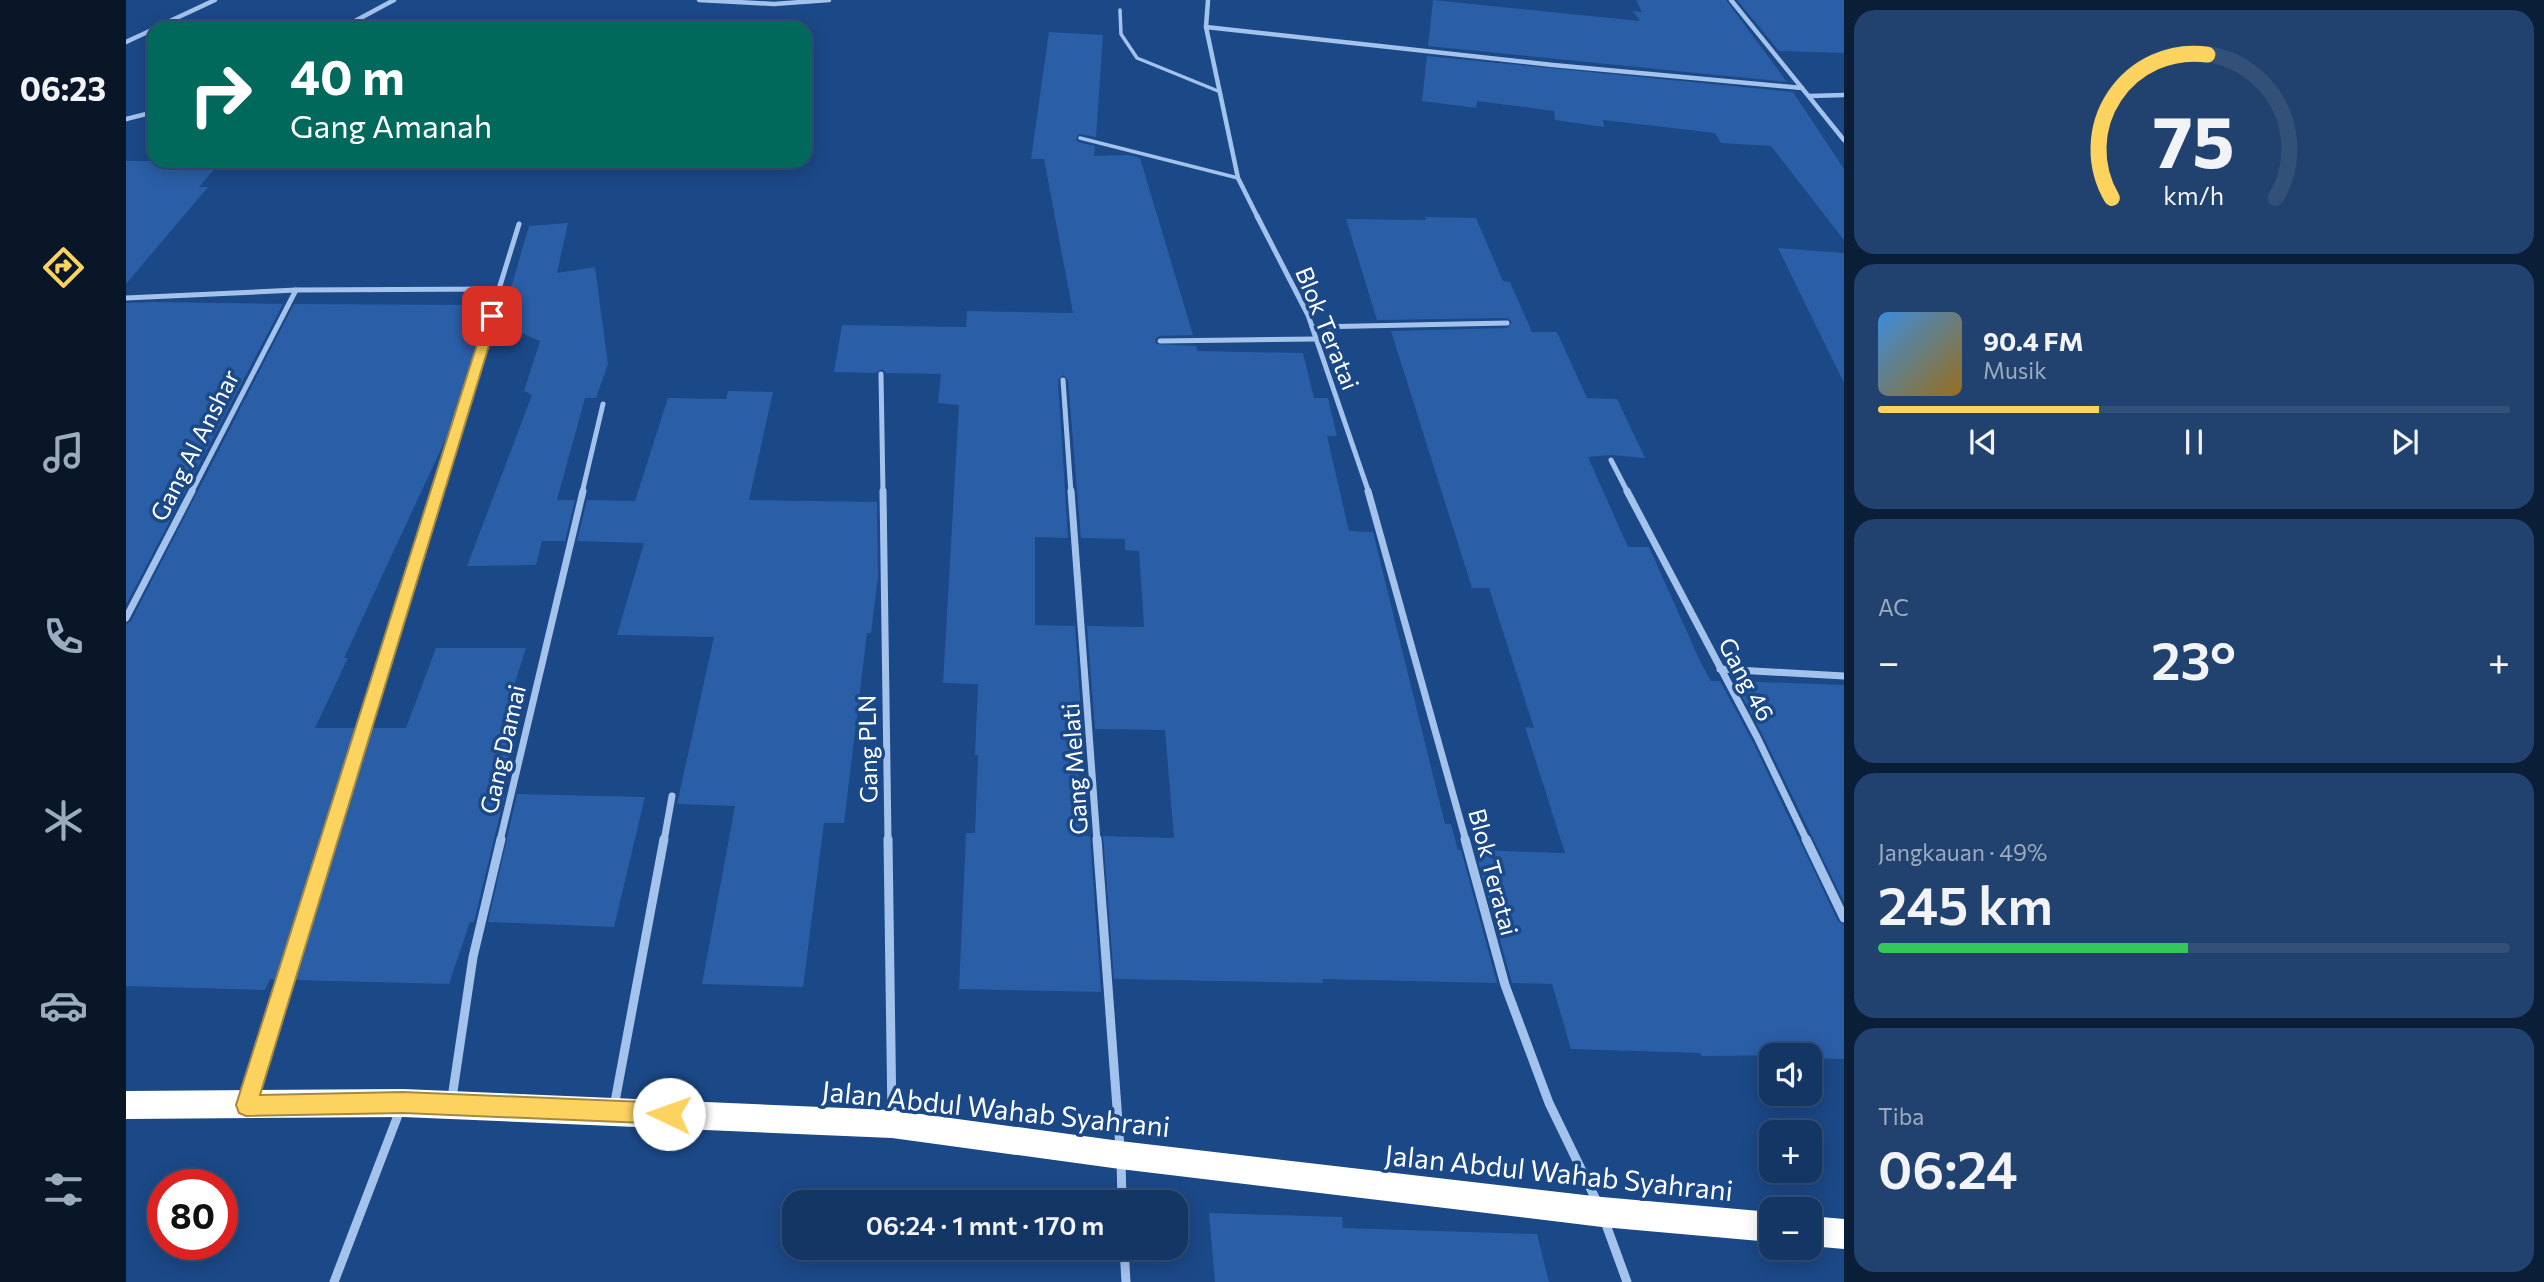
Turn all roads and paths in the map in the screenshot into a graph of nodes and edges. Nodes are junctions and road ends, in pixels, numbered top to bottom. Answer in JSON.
{"nodes":[{"id":1,"x":215,"y":0,"type":"edge"},
{"id":2,"x":394,"y":0,"type":"edge"},
{"id":3,"x":699,"y":0,"type":"edge"},
{"id":4,"x":829,"y":0,"type":"edge"},
{"id":5,"x":1208,"y":0,"type":"edge"},
{"id":6,"x":1731,"y":0,"type":"edge"},
{"id":7,"x":1120,"y":10,"type":"dead end"},
{"id":8,"x":170,"y":21,"type":"edge"},
{"id":9,"x":355,"y":21,"type":"edge"},
{"id":10,"x":1206,"y":27,"type":"junction"},
{"id":11,"x":147,"y":32,"type":"edge"},
{"id":12,"x":126,"y":42,"type":"edge"},
{"id":13,"x":1802,"y":88,"type":"junction"},
{"id":14,"x":1218,"y":91,"type":"junction"},
{"id":15,"x":1844,"y":95,"type":"edge"},
{"id":16,"x":1810,"y":96,"type":"junction"},
{"id":17,"x":147,"y":114,"type":"edge"},
{"id":18,"x":126,"y":119,"type":"edge"},
{"id":19,"x":1080,"y":138,"type":"dead end"},
{"id":20,"x":1844,"y":140,"type":"edge"},
{"id":21,"x":1238,"y":178,"type":"junction"},
{"id":22,"x":519,"y":224,"type":"dead end"},
{"id":23,"x":500,"y":289,"type":"junction"},
{"id":24,"x":296,"y":290,"type":"junction"},
{"id":25,"x":126,"y":298,"type":"edge"},
{"id":26,"x":1507,"y":324,"type":"dead end"},
{"id":27,"x":1312,"y":327,"type":"junction"},
{"id":28,"x":1316,"y":339,"type":"junction"},
{"id":29,"x":1160,"y":341,"type":"dead end"},
{"id":30,"x":881,"y":374,"type":"dead end"},
{"id":31,"x":1063,"y":380,"type":"dead end"},
{"id":32,"x":603,"y":404,"type":"dead end"},
{"id":33,"x":1611,"y":460,"type":"dead end"},
{"id":34,"x":126,"y":618,"type":"edge"},
{"id":35,"x":1720,"y":668,"type":"junction"},
{"id":36,"x":1844,"y":676,"type":"edge"},
{"id":37,"x":672,"y":796,"type":"dead end"},
{"id":38,"x":1844,"y":918,"type":"edge"},
{"id":39,"x":403,"y":1103,"type":"junction"},
{"id":40,"x":126,"y":1105,"type":"edge"},
{"id":41,"x":246,"y":1105,"type":"junction"},
{"id":42,"x":451,"y":1105,"type":"junction"},
{"id":43,"x":613,"y":1111,"type":"junction"},
{"id":44,"x":892,"y":1124,"type":"junction"},
{"id":45,"x":1120,"y":1155,"type":"junction"},
{"id":46,"x":1121,"y":1190,"type":"edge"},
{"id":47,"x":1602,"y":1212,"type":"junction"},
{"id":48,"x":1759,"y":1226,"type":"edge"},
{"id":49,"x":1822,"y":1232,"type":"edge"},
{"id":50,"x":1844,"y":1234,"type":"edge"},
{"id":51,"x":1125,"y":1260,"type":"edge"},
{"id":52,"x":334,"y":1282,"type":"edge"},
{"id":53,"x":1126,"y":1282,"type":"edge"},
{"id":54,"x":1627,"y":1282,"type":"edge"}],
"edges":[{"from":1,"to":8,"type":"street"},
{"from":2,"to":9,"type":"street"},
{"from":3,"to":4,"type":"street"},
{"from":5,"to":10,"type":"street","name":"Blok Teratai"},
{"from":6,"to":13,"type":"street"},
{"from":7,"to":14,"type":"lane"},
{"from":10,"to":13,"type":"street"},
{"from":10,"to":14,"type":"street","name":"Blok Teratai"},
{"from":11,"to":12,"type":"street"},
{"from":13,"to":16,"type":"street"},
{"from":14,"to":21,"type":"street","name":"Blok Teratai"},
{"from":15,"to":16,"type":"street"},
{"from":16,"to":20,"type":"street"},
{"from":17,"to":18,"type":"street"},
{"from":19,"to":21,"type":"lane"},
{"from":21,"to":27,"type":"street","name":"Blok Teratai"},
{"from":22,"to":23,"type":"street"},
{"from":23,"to":24,"type":"street"},
{"from":23,"to":41,"type":"street"},
{"from":24,"to":25,"type":"street"},
{"from":24,"to":34,"type":"street","name":"Gang Al Anshar"},
{"from":26,"to":27,"type":"street"},
{"from":27,"to":28,"type":"street","name":"Blok Teratai"},
{"from":28,"to":29,"type":"street"},
{"from":28,"to":47,"type":"street","name":"Blok Teratai"},
{"from":30,"to":44,"type":"street","name":"Gang PLN"},
{"from":31,"to":45,"type":"street","name":"Gang Melati"},
{"from":32,"to":42,"type":"street","name":"Gang Damai"},
{"from":33,"to":35,"type":"street","name":"Gang 46"},
{"from":35,"to":36,"type":"street"},
{"from":35,"to":38,"type":"street","name":"Gang 46"},
{"from":37,"to":43,"type":"street"},
{"from":39,"to":41,"type":"highway","name":"Jalan Abdul Wahab Syahrani"},
{"from":39,"to":42,"type":"highway","name":"Jalan Abdul Wahab Syahrani"},
{"from":39,"to":52,"type":"street"},
{"from":40,"to":41,"type":"highway","name":"Jalan Abdul Wahab Syahrani"},
{"from":42,"to":43,"type":"highway","name":"Jalan Abdul Wahab Syahrani"},
{"from":43,"to":44,"type":"highway","name":"Jalan Abdul Wahab Syahrani"},
{"from":44,"to":45,"type":"highway","name":"Jalan Abdul Wahab Syahrani"},
{"from":45,"to":46,"type":"street","name":"Gang Melati"},
{"from":45,"to":47,"type":"highway","name":"Jalan Abdul Wahab Syahrani"},
{"from":47,"to":48,"type":"highway","name":"Jalan Abdul Wahab Syahrani"},
{"from":47,"to":54,"type":"street","name":"Blok Teratai"},
{"from":49,"to":50,"type":"highway"},
{"from":51,"to":53,"type":"street"}]}
